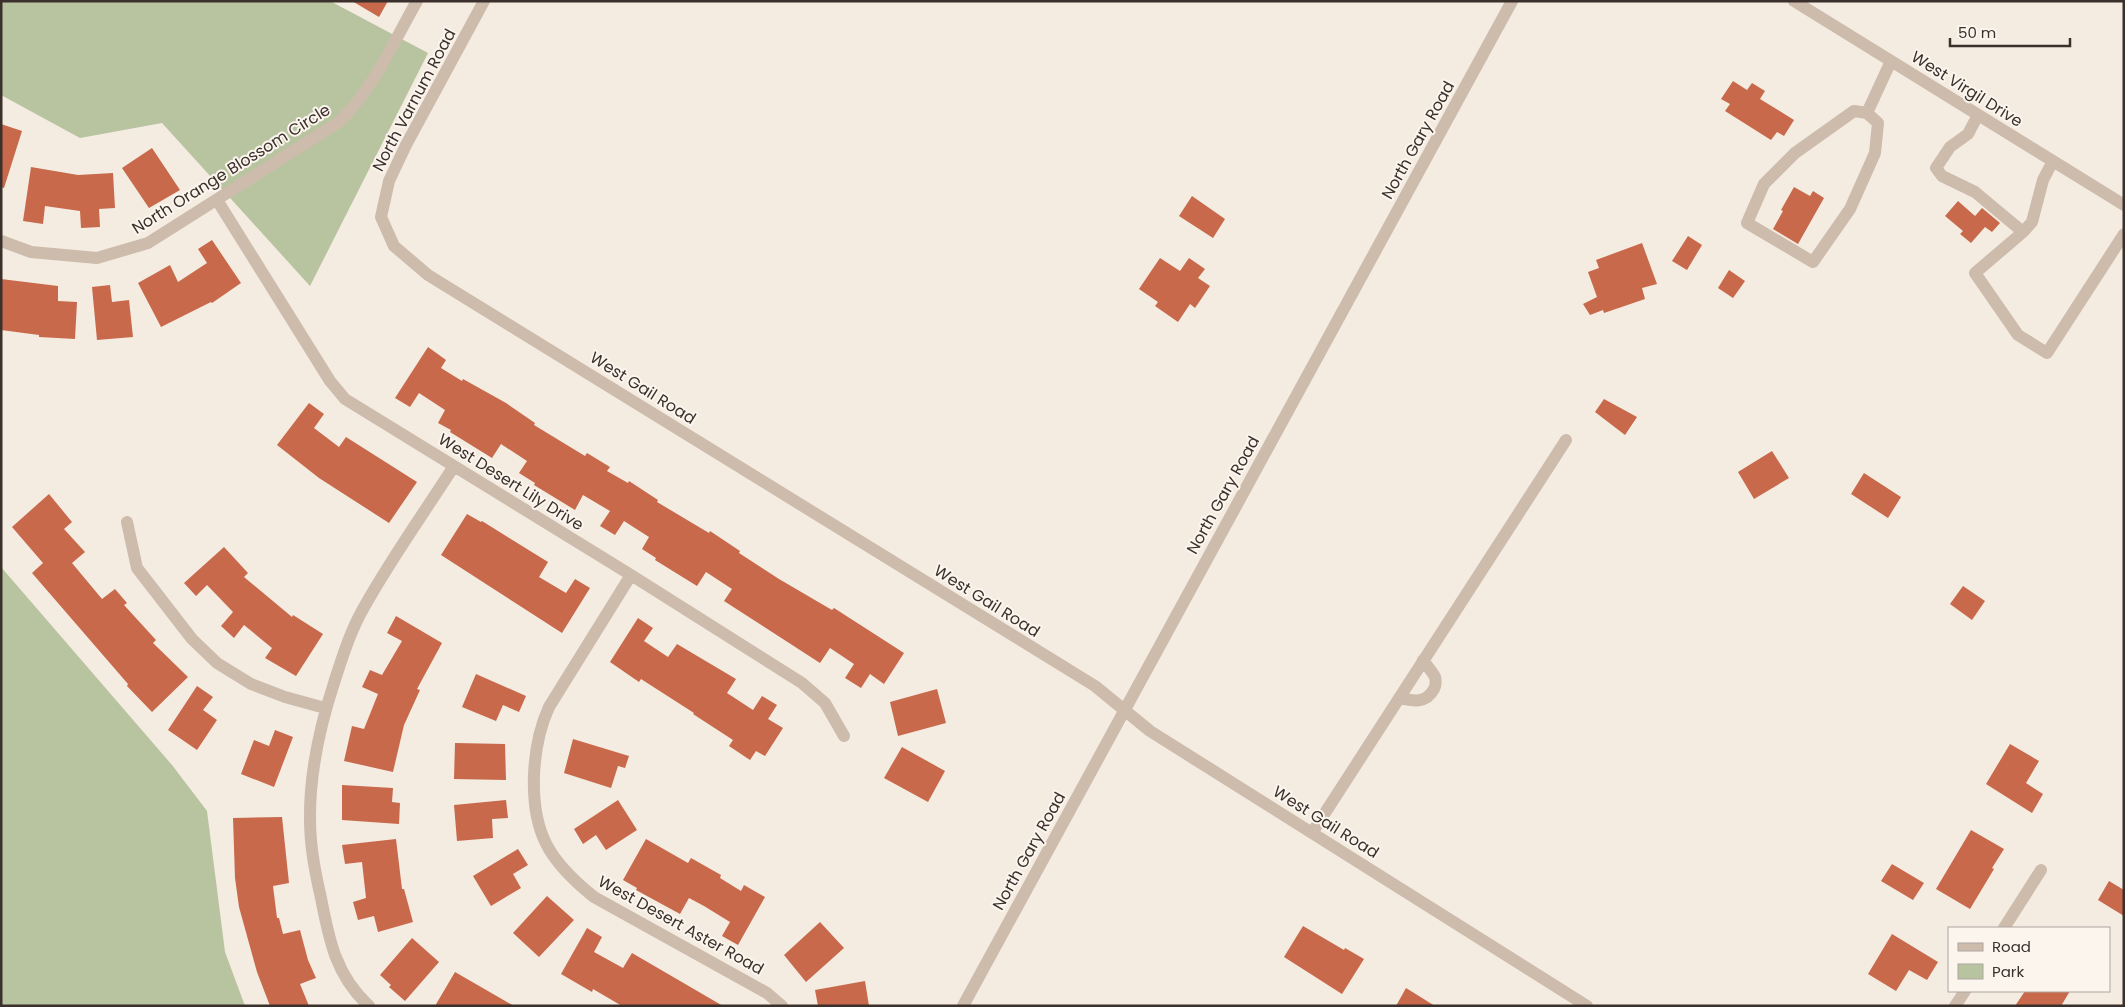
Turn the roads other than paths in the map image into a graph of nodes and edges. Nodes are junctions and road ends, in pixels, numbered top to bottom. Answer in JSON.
{"nodes":[{"id":1,"x":416,"y":1,"type":"edge"},
{"id":2,"x":484,"y":1,"type":"edge"},
{"id":3,"x":1512,"y":1,"type":"edge"},
{"id":4,"x":1794,"y":1,"type":"edge"},
{"id":5,"x":1891,"y":61,"type":"junction"},
{"id":6,"x":1867,"y":113,"type":"junction"},
{"id":7,"x":1978,"y":115,"type":"junction"},
{"id":8,"x":2053,"y":161,"type":"junction"},
{"id":9,"x":217,"y":200,"type":"junction"},
{"id":10,"x":2124,"y":205,"type":"edge"},
{"id":11,"x":381,"y":217,"type":"joint"},
{"id":12,"x":2023,"y":232,"type":"junction"},
{"id":13,"x":2124,"y":234,"type":"edge"},
{"id":14,"x":1,"y":241,"type":"edge"},
{"id":15,"x":1566,"y":440,"type":"dead end"},
{"id":16,"x":454,"y":466,"type":"junction"},
{"id":17,"x":127,"y":522,"type":"dead end"},
{"id":18,"x":631,"y":575,"type":"junction"},
{"id":19,"x":1424,"y":660,"type":"junction"},
{"id":20,"x":1399,"y":698,"type":"junction"},
{"id":21,"x":325,"y":708,"type":"junction"},
{"id":22,"x":1124,"y":710,"type":"junction"},
{"id":23,"x":844,"y":736,"type":"dead end"},
{"id":24,"x":1312,"y":833,"type":"junction"},
{"id":25,"x":2041,"y":870,"type":"dead end"},
{"id":26,"x":2005,"y":927,"type":"edge"},
{"id":27,"x":1964,"y":992,"type":"edge"},
{"id":28,"x":369,"y":1006,"type":"edge"},
{"id":29,"x":782,"y":1006,"type":"edge"},
{"id":30,"x":963,"y":1006,"type":"edge"},
{"id":31,"x":1587,"y":1006,"type":"edge"},
{"id":32,"x":1955,"y":1006,"type":"edge"}],
"edges":[{"from":1,"to":9,"type":"street","name":"North Orange Blossom Circle"},
{"from":2,"to":11,"type":"street","name":"North Varnum Road"},
{"from":3,"to":22,"type":"street","name":"North Gary Road"},
{"from":4,"to":5,"type":"street","name":"West Virgil Drive"},
{"from":5,"to":6,"type":"street"},
{"from":5,"to":7,"type":"street","name":"West Virgil Drive"},
{"from":6,"to":6,"type":"street"},
{"from":7,"to":8,"type":"street","name":"West Virgil Drive"},
{"from":7,"to":12,"type":"street"},
{"from":8,"to":10,"type":"street","name":"West Virgil Drive"},
{"from":8,"to":12,"type":"street"},
{"from":9,"to":14,"type":"street","name":"North Orange Blossom Circle"},
{"from":9,"to":16,"type":"street","name":"West Desert Lily Drive"},
{"from":11,"to":22,"type":"street","name":"West Gail Road"},
{"from":12,"to":13,"type":"street"},
{"from":15,"to":19,"type":"street"},
{"from":16,"to":18,"type":"street","name":"West Desert Lily Drive"},
{"from":16,"to":21,"type":"street"},
{"from":17,"to":21,"type":"street"},
{"from":18,"to":23,"type":"street","name":"West Desert Lily Drive"},
{"from":18,"to":29,"type":"street","name":"West Desert Aster Road"},
{"from":19,"to":20,"type":"street"},
{"from":19,"to":20,"type":"street"},
{"from":20,"to":24,"type":"street"},
{"from":21,"to":28,"type":"street"},
{"from":22,"to":24,"type":"street","name":"West Gail Road"},
{"from":22,"to":30,"type":"street","name":"North Gary Road"},
{"from":24,"to":31,"type":"street","name":"West Gail Road"},
{"from":25,"to":26,"type":"street"},
{"from":27,"to":32,"type":"street"}]}
